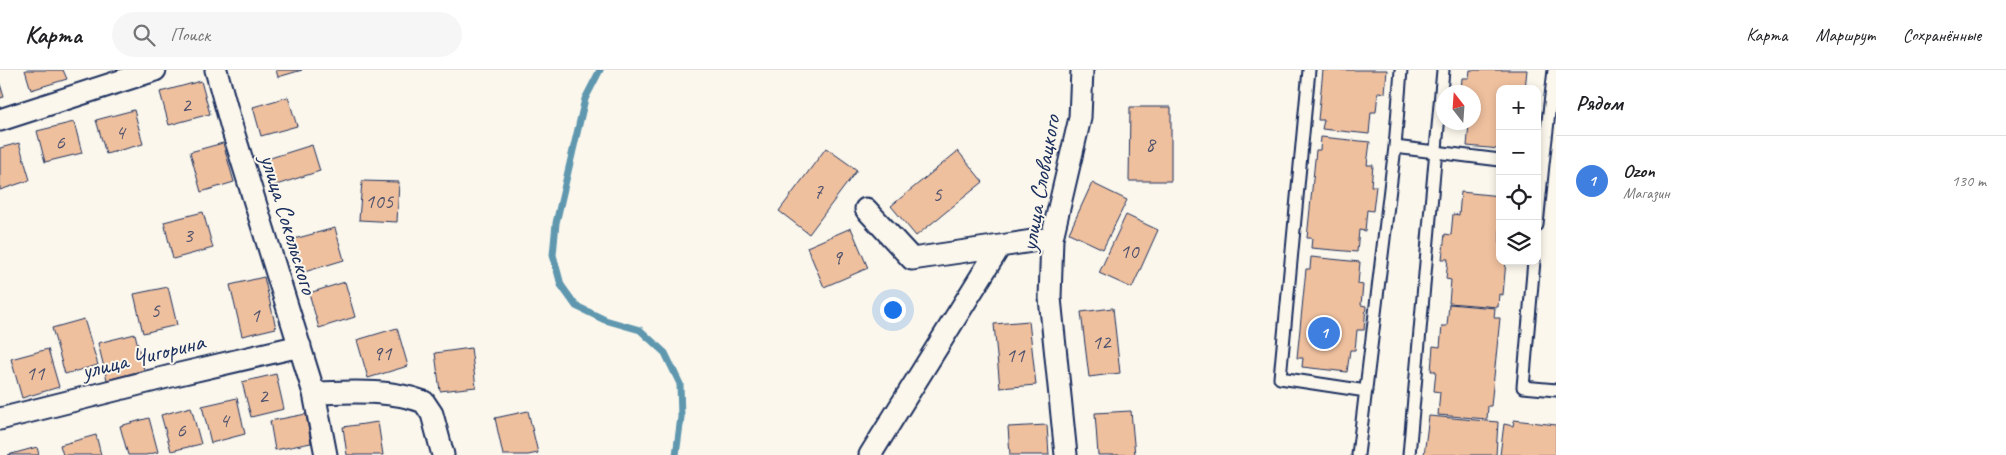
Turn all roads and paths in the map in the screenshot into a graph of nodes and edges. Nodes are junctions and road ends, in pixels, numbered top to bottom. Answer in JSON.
{"nodes":[{"id":1,"x":155,"y":70,"type":"edge"},
{"id":2,"x":216,"y":70,"type":"edge"},
{"id":3,"x":1082,"y":70,"type":"edge"},
{"id":4,"x":1309,"y":70,"type":"edge"},
{"id":5,"x":1402,"y":70,"type":"edge"},
{"id":6,"x":1443,"y":70,"type":"edge"},
{"id":7,"x":1554,"y":70,"type":"edge"},
{"id":8,"x":0,"y":120,"type":"edge"},
{"id":9,"x":1395,"y":147,"type":"junction"},
{"id":10,"x":1436,"y":153,"type":"junction"},
{"id":11,"x":1541,"y":157,"type":"edge"},
{"id":12,"x":1496,"y":160,"type":"edge"},
{"id":13,"x":1539,"y":175,"type":"edge"},
{"id":14,"x":866,"y":209,"type":"dead end"},
{"id":15,"x":1537,"y":220,"type":"edge"},
{"id":16,"x":1052,"y":238,"type":"junction"},
{"id":17,"x":1000,"y":246,"type":"junction"},
{"id":18,"x":1534,"y":265,"type":"edge"},
{"id":19,"x":300,"y":346,"type":"junction"},
{"id":20,"x":1556,"y":390,"type":"edge"},
{"id":21,"x":1366,"y":391,"type":"junction"},
{"id":22,"x":314,"y":393,"type":"junction"},
{"id":23,"x":0,"y":419,"type":"edge"},
{"id":24,"x":326,"y":455,"type":"edge"},
{"id":25,"x":443,"y":455,"type":"edge"},
{"id":26,"x":870,"y":455,"type":"edge"},
{"id":27,"x":1066,"y":455,"type":"edge"},
{"id":28,"x":1358,"y":455,"type":"edge"},
{"id":29,"x":1409,"y":455,"type":"edge"}],
"edges":[{"from":1,"to":8,"type":"street"},
{"from":2,"to":19,"type":"street","name":"улица Сокольского"},
{"from":3,"to":16,"type":"street","name":"улица Словацкого"},
{"from":4,"to":21,"type":"lane"},
{"from":5,"to":9,"type":"lane"},
{"from":6,"to":10,"type":"lane"},
{"from":7,"to":11,"type":"lane"},
{"from":9,"to":10,"type":"lane"},
{"from":9,"to":21,"type":"lane"},
{"from":10,"to":12,"type":"lane"},
{"from":10,"to":29,"type":"lane"},
{"from":13,"to":15,"type":"lane"},
{"from":14,"to":17,"type":"street"},
{"from":16,"to":17,"type":"street"},
{"from":16,"to":27,"type":"street","name":"улица Словацкого"},
{"from":17,"to":26,"type":"street"},
{"from":18,"to":20,"type":"lane"},
{"from":19,"to":22,"type":"street","name":"улица Сокольского"},
{"from":19,"to":23,"type":"street","name":"улица Чигорина"},
{"from":21,"to":28,"type":"lane"},
{"from":22,"to":24,"type":"street","name":"улица Сокольского"},
{"from":22,"to":25,"type":"street"}]}
